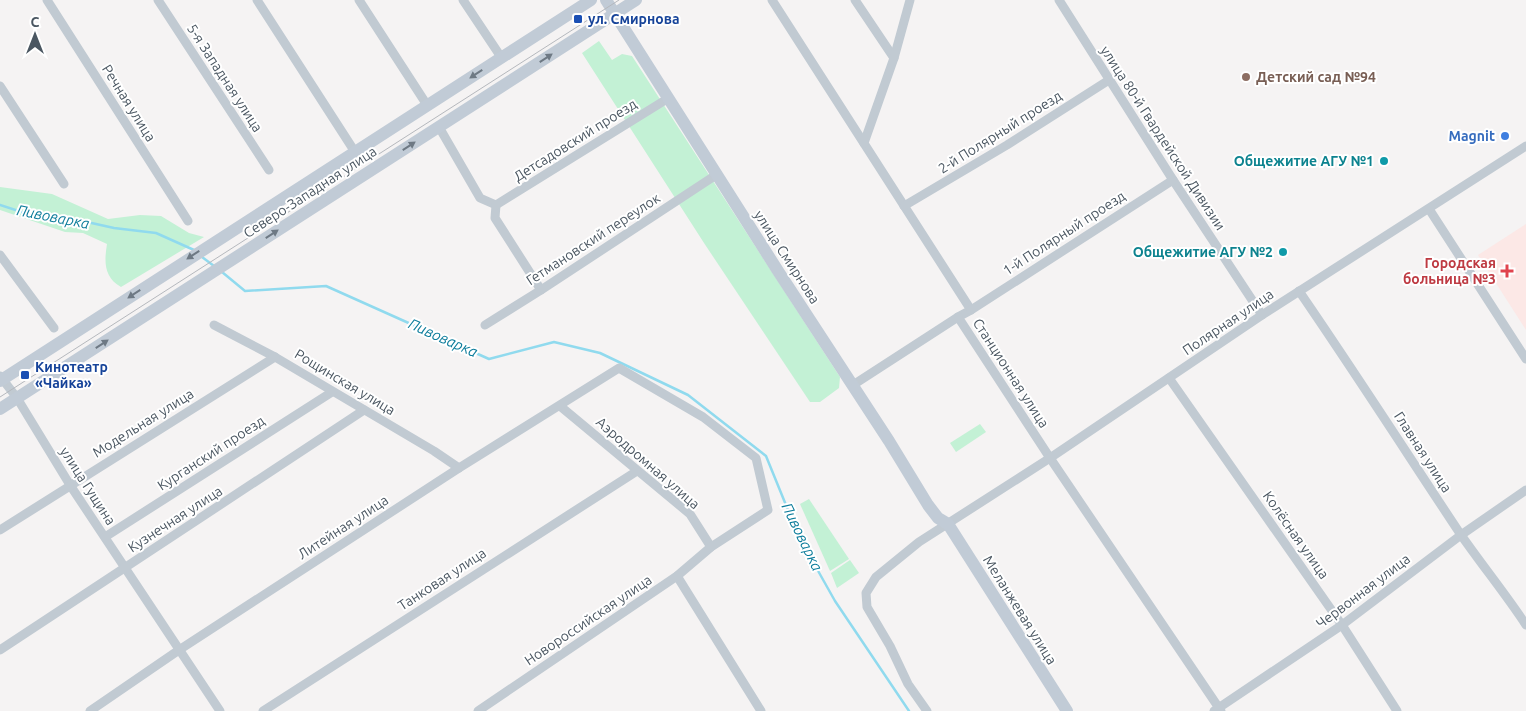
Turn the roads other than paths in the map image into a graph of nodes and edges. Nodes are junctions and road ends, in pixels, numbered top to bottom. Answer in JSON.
{"nodes":[{"id":1,"x":47,"y":0,"type":"edge"},
{"id":2,"x":158,"y":0,"type":"edge"},
{"id":3,"x":257,"y":0,"type":"edge"},
{"id":4,"x":359,"y":0,"type":"edge"},
{"id":5,"x":463,"y":0,"type":"edge"},
{"id":6,"x":590,"y":0,"type":"edge"},
{"id":7,"x":606,"y":0,"type":"edge"},
{"id":8,"x":636,"y":0,"type":"edge"},
{"id":9,"x":772,"y":0,"type":"edge"},
{"id":10,"x":855,"y":0,"type":"edge"},
{"id":11,"x":910,"y":0,"type":"edge"},
{"id":12,"x":1059,"y":0,"type":"edge"},
{"id":13,"x":615,"y":14,"type":"junction"},
{"id":14,"x":502,"y":57,"type":"junction"},
{"id":15,"x":894,"y":58,"type":"junction"},
{"id":16,"x":1109,"y":80,"type":"junction"},
{"id":17,"x":0,"y":86,"type":"edge"},
{"id":18,"x":667,"y":98,"type":"junction"},
{"id":19,"x":427,"y":105,"type":"junction"},
{"id":20,"x":439,"y":127,"type":"junction"},
{"id":21,"x":864,"y":143,"type":"junction"},
{"id":22,"x":1526,"y":146,"type":"edge"},
{"id":23,"x":355,"y":152,"type":"junction"},
{"id":24,"x":269,"y":170,"type":"dead end"},
{"id":25,"x":716,"y":175,"type":"junction"},
{"id":26,"x":1173,"y":180,"type":"junction"},
{"id":27,"x":64,"y":184,"type":"dead end"},
{"id":28,"x":496,"y":205,"type":"junction"},
{"id":29,"x":904,"y":206,"type":"junction"},
{"id":30,"x":1429,"y":209,"type":"junction"},
{"id":31,"x":188,"y":221,"type":"dead end"},
{"id":32,"x":0,"y":255,"type":"edge"},
{"id":33,"x":541,"y":290,"type":"junction"},
{"id":34,"x":1299,"y":291,"type":"junction"},
{"id":35,"x":971,"y":310,"type":"junction"},
{"id":36,"x":1262,"y":314,"type":"junction"},
{"id":37,"x":958,"y":317,"type":"junction"},
{"id":38,"x":214,"y":325,"type":"dead end"},
{"id":39,"x":485,"y":325,"type":"dead end"},
{"id":40,"x":54,"y":328,"type":"dead end"},
{"id":41,"x":275,"y":357,"type":"junction"},
{"id":42,"x":1526,"y":359,"type":"edge"},
{"id":43,"x":614,"y":371,"type":"joint"},
{"id":44,"x":1169,"y":378,"type":"junction"},
{"id":45,"x":1,"y":379,"type":"edge"},
{"id":46,"x":853,"y":385,"type":"junction"},
{"id":47,"x":332,"y":392,"type":"junction"},
{"id":48,"x":17,"y":398,"type":"junction"},
{"id":49,"x":560,"y":406,"type":"junction"},
{"id":50,"x":0,"y":409,"type":"edge"},
{"id":51,"x":364,"y":410,"type":"junction"},
{"id":52,"x":1050,"y":458,"type":"junction"},
{"id":53,"x":458,"y":468,"type":"junction"},
{"id":54,"x":637,"y":471,"type":"junction"},
{"id":55,"x":70,"y":485,"type":"junction"},
{"id":56,"x":1526,"y":490,"type":"edge"},
{"id":57,"x":948,"y":524,"type":"junction"},
{"id":58,"x":0,"y":530,"type":"edge"},
{"id":59,"x":1461,"y":535,"type":"junction"},
{"id":60,"x":105,"y":537,"type":"junction"},
{"id":61,"x":711,"y":547,"type":"junction"},
{"id":62,"x":125,"y":568,"type":"junction"},
{"id":63,"x":677,"y":576,"type":"junction"},
{"id":64,"x":1342,"y":625,"type":"junction"},
{"id":65,"x":1526,"y":625,"type":"edge"},
{"id":66,"x":0,"y":650,"type":"edge"},
{"id":67,"x":179,"y":650,"type":"junction"},
{"id":68,"x":1218,"y":710,"type":"edge"},
{"id":69,"x":90,"y":711,"type":"edge"},
{"id":70,"x":220,"y":711,"type":"edge"},
{"id":71,"x":263,"y":711,"type":"edge"},
{"id":72,"x":478,"y":711,"type":"edge"},
{"id":73,"x":761,"y":711,"type":"edge"},
{"id":74,"x":927,"y":711,"type":"edge"},
{"id":75,"x":1067,"y":711,"type":"edge"},
{"id":76,"x":1396,"y":711,"type":"edge"}],
"edges":[{"from":1,"to":31,"type":"street","name":"Речная улица"},
{"from":2,"to":24,"type":"street","name":"5-я Западная улица"},
{"from":3,"to":23,"type":"street"},
{"from":4,"to":19,"type":"street"},
{"from":5,"to":14,"type":"street"},
{"from":6,"to":14,"type":"main road","name":"Северо-Западная улица"},
{"from":7,"to":13,"type":"main road","name":"улица Смирнова"},
{"from":8,"to":13,"type":"main road","name":"Северо-Западная улица"},
{"from":9,"to":21,"type":"street","name":"Станционная улица"},
{"from":10,"to":15,"type":"street"},
{"from":11,"to":15,"type":"street"},
{"from":12,"to":16,"type":"street","name":"улица 80-й Гвардейской Дивизии"},
{"from":13,"to":18,"type":"main road","name":"улица Смирнова"},
{"from":20,"to":13,"type":"main road","name":"Северо-Западная улица","one_way":true},
{"from":14,"to":19,"type":"main road","name":"Северо-Западная улица","one_way":true},
{"from":15,"to":21,"type":"street"},
{"from":16,"to":26,"type":"street","name":"улица 80-й Гвардейской Дивизии"},
{"from":16,"to":29,"type":"street","name":"2-й Полярный проезд"},
{"from":17,"to":27,"type":"street"},
{"from":18,"to":25,"type":"main road","name":"улица Смирнова"},
{"from":18,"to":28,"type":"street","name":"Детсадовский проезд"},
{"from":19,"to":23,"type":"main road","name":"Северо-Западная улица"},
{"from":20,"to":28,"type":"street"},
{"from":48,"to":20,"type":"main road","name":"Северо-Западная улица","one_way":true},
{"from":21,"to":29,"type":"street","name":"Станционная улица"},
{"from":22,"to":30,"type":"street","name":"Полярная улица"},
{"from":23,"to":45,"type":"main road","name":"Северо-Западная улица","one_way":true},
{"from":25,"to":33,"type":"street","name":"Гетмановский переулок"},
{"from":25,"to":46,"type":"main road","name":"улица Смирнова"},
{"from":26,"to":35,"type":"street","name":"1-й Полярный проезд"},
{"from":26,"to":36,"type":"street","name":"улица 80-й Гвардейской Дивизии"},
{"from":28,"to":33,"type":"street"},
{"from":29,"to":35,"type":"street","name":"Станционная улица"},
{"from":30,"to":34,"type":"street","name":"Полярная улица"},
{"from":30,"to":42,"type":"street"},
{"from":32,"to":40,"type":"street"},
{"from":33,"to":39,"type":"street","name":"Гетмановский переулок"},
{"from":34,"to":36,"type":"street","name":"Полярная улица"},
{"from":34,"to":59,"type":"street","name":"Главная улица"},
{"from":35,"to":37,"type":"street","name":"Станционная улица"},
{"from":36,"to":44,"type":"street","name":"Полярная улица"},
{"from":37,"to":46,"type":"street"},
{"from":37,"to":52,"type":"street","name":"Станционная улица"},
{"from":38,"to":41,"type":"street","name":"Рощинская улица"},
{"from":41,"to":47,"type":"street","name":"Рощинская улица"},
{"from":41,"to":55,"type":"street","name":"Модельная улица"},
{"from":43,"to":49,"type":"street","name":"Литейная улица"},
{"from":43,"to":61,"type":"street","name":"Новороссийская улица"},
{"from":44,"to":52,"type":"street","name":"Полярная улица"},
{"from":44,"to":64,"type":"street","name":"Колёсная улица"},
{"from":45,"to":48,"type":"street","name":"улица Гущина"},
{"from":46,"to":57,"type":"main road","name":"улица Смирнова"},
{"from":47,"to":51,"type":"street","name":"Рощинская улица"},
{"from":47,"to":60,"type":"street","name":"Курганский проезд"},
{"from":48,"to":50,"type":"main road","name":"Северо-Западная улица"},
{"from":48,"to":55,"type":"street","name":"улица Гущина"},
{"from":49,"to":53,"type":"street","name":"Литейная улица"},
{"from":49,"to":54,"type":"street","name":"Аэродромная улица"},
{"from":51,"to":53,"type":"street","name":"Рощинская улица"},
{"from":51,"to":62,"type":"street","name":"Кузнечная улица"},
{"from":52,"to":57,"type":"street","name":"Полярная улица"},
{"from":52,"to":68,"type":"street","name":"Станционная улица"},
{"from":53,"to":67,"type":"street","name":"Литейная улица"},
{"from":54,"to":61,"type":"street","name":"Аэродромная улица"},
{"from":54,"to":71,"type":"street","name":"Танковая улица"},
{"from":55,"to":58,"type":"street","name":"Модельная улица"},
{"from":55,"to":60,"type":"street","name":"улица Гущина"},
{"from":56,"to":59,"type":"street","name":"Червонная улица"},
{"from":57,"to":74,"type":"street","name":"Полярная улица"},
{"from":57,"to":75,"type":"main road","name":"Меланжевая улица"},
{"from":59,"to":64,"type":"street","name":"Червонная улица"},
{"from":59,"to":65,"type":"street","name":"Главная улица"},
{"from":60,"to":62,"type":"street","name":"улица Гущина"},
{"from":61,"to":63,"type":"street","name":"Новороссийская улица"},
{"from":62,"to":66,"type":"street","name":"Кузнечная улица"},
{"from":62,"to":67,"type":"street","name":"улица Гущина"},
{"from":63,"to":72,"type":"street","name":"Новороссийская улица"},
{"from":63,"to":73,"type":"street"},
{"from":64,"to":68,"type":"street","name":"Червонная улица"},
{"from":64,"to":76,"type":"street","name":"Колёсная улица"},
{"from":67,"to":69,"type":"street","name":"Литейная улица"},
{"from":67,"to":70,"type":"street","name":"улица Гущина"}]}
